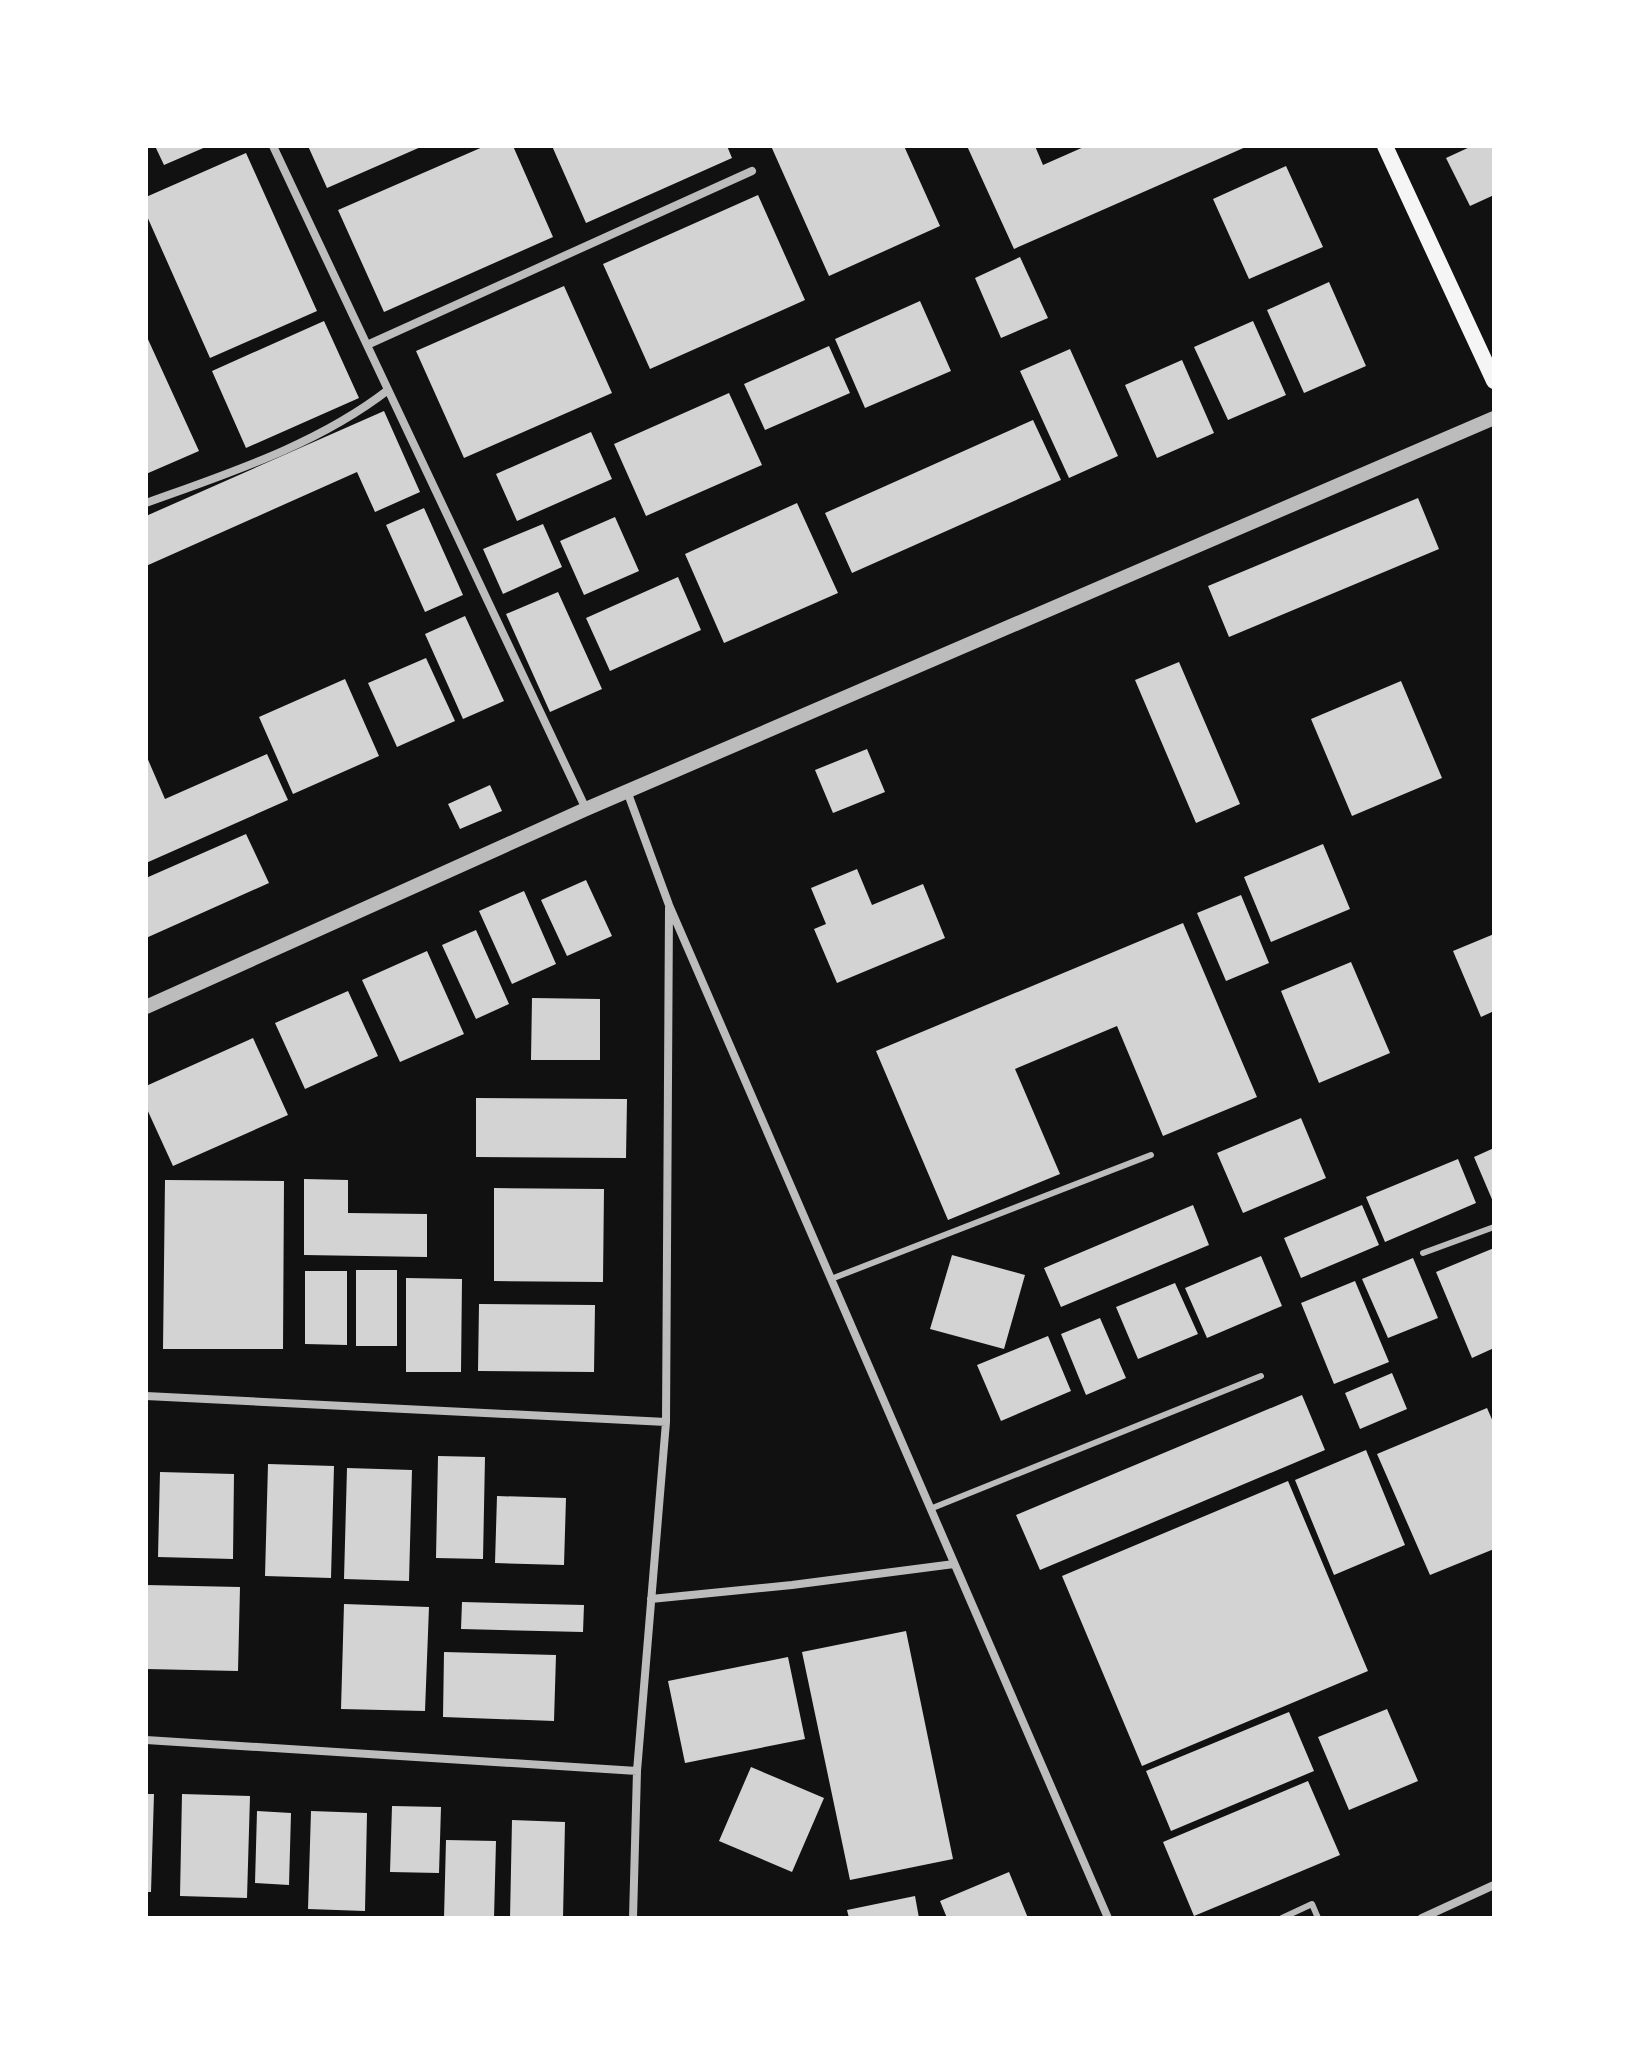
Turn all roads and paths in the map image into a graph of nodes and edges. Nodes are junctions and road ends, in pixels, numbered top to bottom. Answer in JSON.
{"nodes":[{"id":1,"x":273,"y":146,"type":"edge"},
{"id":2,"x":1385,"y":146,"type":"edge"},
{"id":3,"x":752,"y":171,"type":"dead end"},
{"id":4,"x":367,"y":345,"type":"junction"},
{"id":5,"x":1494,"y":381,"type":"edge"},
{"id":6,"x":388,"y":390,"type":"junction"},
{"id":7,"x":1494,"y":418,"type":"edge"},
{"id":8,"x":146,"y":503,"type":"edge"},
{"id":9,"x":627,"y":791,"type":"junction"},
{"id":10,"x":586,"y":809,"type":"junction"},
{"id":11,"x":669,"y":905,"type":"junction"},
{"id":12,"x":146,"y":1007,"type":"edge"},
{"id":13,"x":1151,"y":1155,"type":"dead end"},
{"id":14,"x":1494,"y":1227,"type":"edge"},
{"id":15,"x":1423,"y":1253,"type":"dead end"},
{"id":16,"x":831,"y":1279,"type":"junction"},
{"id":17,"x":1261,"y":1376,"type":"dead end"},
{"id":18,"x":146,"y":1396,"type":"edge"},
{"id":19,"x":666,"y":1422,"type":"junction"},
{"id":20,"x":930,"y":1509,"type":"junction"},
{"id":21,"x":954,"y":1564,"type":"junction"},
{"id":22,"x":651,"y":1599,"type":"junction"},
{"id":23,"x":146,"y":1740,"type":"edge"},
{"id":24,"x":637,"y":1771,"type":"junction"},
{"id":25,"x":1494,"y":1885,"type":"edge"},
{"id":26,"x":633,"y":1918,"type":"edge"},
{"id":27,"x":1108,"y":1918,"type":"edge"},
{"id":28,"x":1282,"y":1918,"type":"edge"},
{"id":29,"x":1318,"y":1918,"type":"edge"},
{"id":30,"x":1422,"y":1918,"type":"edge"}],
"edges":[{"from":1,"to":4,"type":"street"},
{"from":2,"to":5,"type":"main road"},
{"from":3,"to":4,"type":"street"},
{"from":4,"to":6,"type":"street"},
{"from":6,"to":8,"type":"street"},
{"from":6,"to":10,"type":"street"},
{"from":7,"to":9,"type":"street"},
{"from":9,"to":10,"type":"street"},
{"from":9,"to":11,"type":"street"},
{"from":10,"to":12,"type":"street"},
{"from":11,"to":16,"type":"street"},
{"from":11,"to":19,"type":"street"},
{"from":13,"to":16,"type":"lane"},
{"from":14,"to":15,"type":"lane"},
{"from":16,"to":20,"type":"street"},
{"from":17,"to":20,"type":"lane"},
{"from":18,"to":19,"type":"street"},
{"from":19,"to":22,"type":"street"},
{"from":20,"to":21,"type":"street"},
{"from":21,"to":22,"type":"street"},
{"from":21,"to":27,"type":"street"},
{"from":22,"to":24,"type":"street"},
{"from":23,"to":24,"type":"street"},
{"from":24,"to":26,"type":"street"},
{"from":25,"to":30,"type":"street"},
{"from":28,"to":29,"type":"lane"}]}
